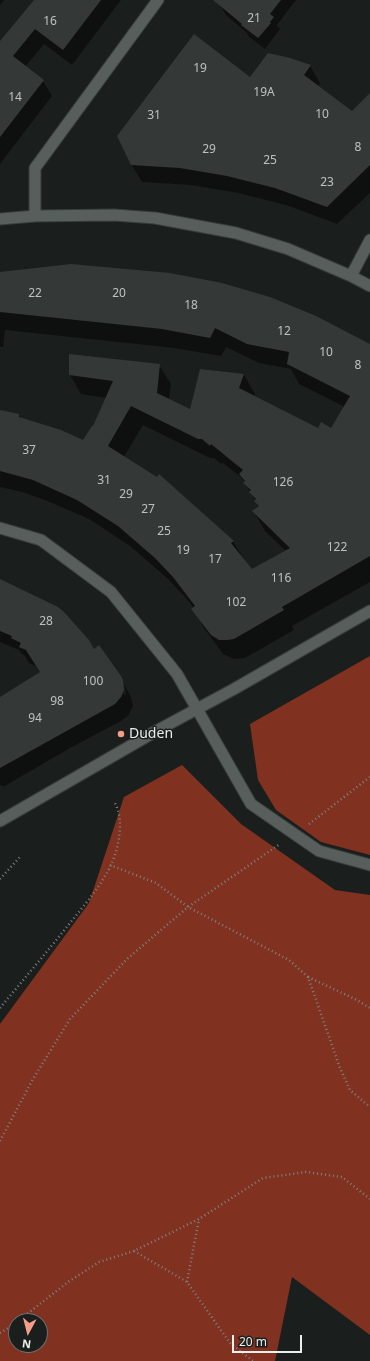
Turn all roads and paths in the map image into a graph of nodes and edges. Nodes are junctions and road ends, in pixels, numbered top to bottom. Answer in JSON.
{"nodes":[{"id":1,"x":158,"y":0,"type":"edge"},
{"id":2,"x":36,"y":216,"type":"junction"},
{"id":3,"x":0,"y":219,"type":"edge"},
{"id":4,"x":370,"y":240,"type":"edge"},
{"id":5,"x":351,"y":276,"type":"junction"},
{"id":6,"x":370,"y":286,"type":"edge"},
{"id":7,"x":0,"y":528,"type":"edge"},
{"id":8,"x":370,"y":610,"type":"edge"},
{"id":9,"x":197,"y":709,"type":"junction"},
{"id":10,"x":370,"y":777,"type":"edge"},
{"id":11,"x":115,"y":803,"type":"dead end"},
{"id":12,"x":0,"y":821,"type":"edge"},
{"id":13,"x":294,"y":835,"type":"junction"},
{"id":14,"x":20,"y":857,"type":"dead end"},
{"id":15,"x":110,"y":865,"type":"junction"},
{"id":16,"x":370,"y":865,"type":"edge"},
{"id":17,"x":0,"y":879,"type":"edge"},
{"id":18,"x":188,"y":907,"type":"junction"},
{"id":19,"x":308,"y":977,"type":"junction"},
{"id":20,"x":0,"y":1008,"type":"edge"},
{"id":21,"x":370,"y":1008,"type":"edge"},
{"id":22,"x":370,"y":1107,"type":"edge"},
{"id":23,"x":0,"y":1141,"type":"edge"},
{"id":24,"x":370,"y":1200,"type":"edge"},
{"id":25,"x":199,"y":1219,"type":"junction"},
{"id":26,"x":134,"y":1251,"type":"junction"},
{"id":27,"x":188,"y":1282,"type":"junction"},
{"id":28,"x":28,"y":1313,"type":"edge"},
{"id":29,"x":253,"y":1361,"type":"edge"}],
"edges":[{"from":1,"to":2,"type":"street"},
{"from":2,"to":3,"type":"street"},
{"from":2,"to":5,"type":"street"},
{"from":4,"to":5,"type":"street"},
{"from":5,"to":6,"type":"street"},
{"from":7,"to":9,"type":"street"},
{"from":8,"to":9,"type":"street"},
{"from":9,"to":12,"type":"street"},
{"from":9,"to":13,"type":"street"},
{"from":10,"to":13,"type":"path"},
{"from":11,"to":15,"type":"path"},
{"from":13,"to":16,"type":"street"},
{"from":13,"to":18,"type":"path"},
{"from":14,"to":17,"type":"path"},
{"from":15,"to":18,"type":"path"},
{"from":15,"to":20,"type":"path"},
{"from":18,"to":19,"type":"path"},
{"from":18,"to":23,"type":"path"},
{"from":19,"to":21,"type":"path"},
{"from":19,"to":22,"type":"path"},
{"from":24,"to":25,"type":"path"},
{"from":25,"to":26,"type":"path"},
{"from":25,"to":27,"type":"path"},
{"from":26,"to":27,"type":"path"},
{"from":26,"to":28,"type":"path"},
{"from":27,"to":29,"type":"path"}]}
